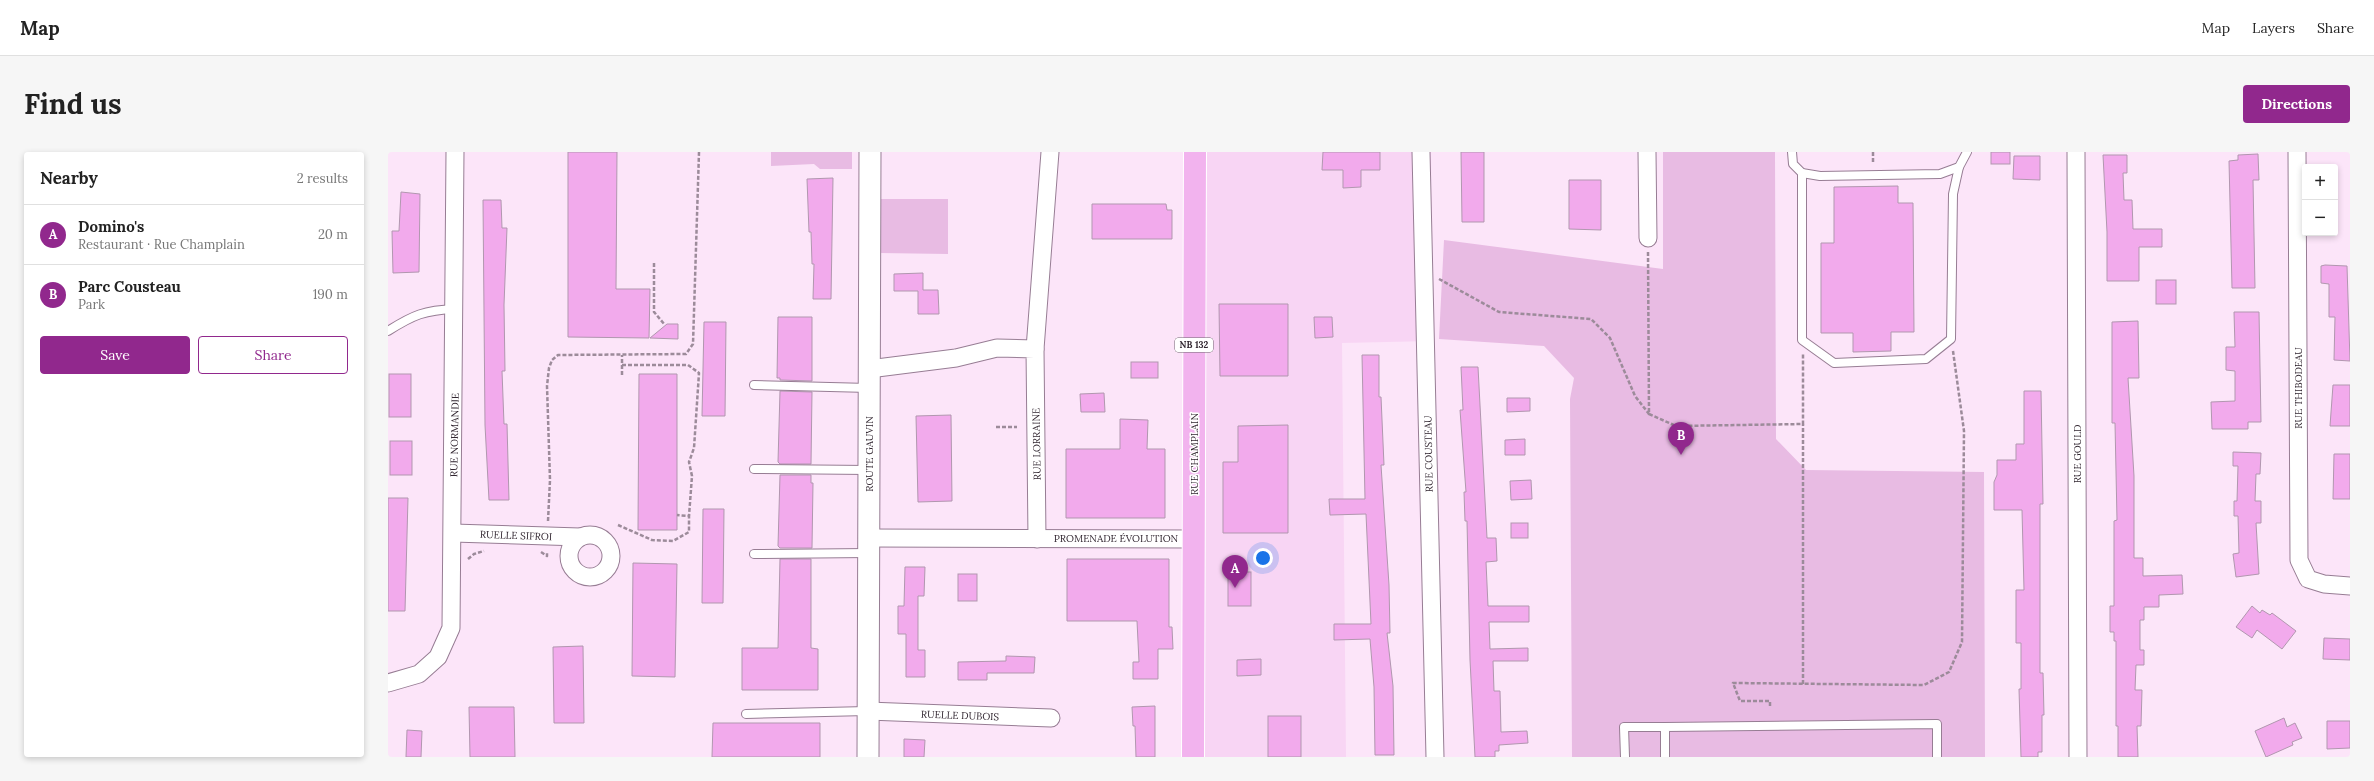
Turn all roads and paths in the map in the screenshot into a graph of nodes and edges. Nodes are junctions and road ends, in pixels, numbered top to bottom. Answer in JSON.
{"nodes":[{"id":1,"x":455,"y":152,"type":"edge"},
{"id":2,"x":698,"y":152,"type":"edge"},
{"id":3,"x":870,"y":152,"type":"edge"},
{"id":4,"x":1050,"y":152,"type":"edge"},
{"id":5,"x":1195,"y":152,"type":"edge"},
{"id":6,"x":1422,"y":152,"type":"edge"},
{"id":7,"x":1647,"y":152,"type":"edge"},
{"id":8,"x":1792,"y":152,"type":"edge"},
{"id":9,"x":1967,"y":152,"type":"edge"},
{"id":10,"x":2076,"y":152,"type":"edge"},
{"id":11,"x":2297,"y":152,"type":"edge"},
{"id":12,"x":1959,"y":168,"type":"junction"},
{"id":13,"x":1802,"y":173,"type":"junction"},
{"id":14,"x":1648,"y":238,"type":"joint"},
{"id":15,"x":654,"y":263,"type":"dead end"},
{"id":16,"x":1432,"y":275,"type":"dead end"},
{"id":17,"x":455,"y":309,"type":"junction"},
{"id":18,"x":650,"y":312,"type":"dead end"},
{"id":19,"x":654,"y":312,"type":"junction"},
{"id":20,"x":665,"y":325,"type":"dead end"},
{"id":21,"x":388,"y":331,"type":"edge"},
{"id":22,"x":1951,"y":339,"type":"junction"},
{"id":23,"x":1802,"y":340,"type":"junction"},
{"id":24,"x":1035,"y":349,"type":"junction"},
{"id":25,"x":622,"y":355,"type":"junction"},
{"id":26,"x":622,"y":365,"type":"junction"},
{"id":27,"x":622,"y":375,"type":"dead end"},
{"id":28,"x":869,"y":378,"type":"junction"},
{"id":29,"x":754,"y":385,"type":"dead end"},
{"id":30,"x":1649,"y":414,"type":"junction"},
{"id":31,"x":1803,"y":424,"type":"junction"},
{"id":32,"x":996,"y":427,"type":"dead end"},
{"id":33,"x":1016,"y":427,"type":"dead end"},
{"id":34,"x":754,"y":469,"type":"dead end"},
{"id":35,"x":869,"y":470,"type":"junction"},
{"id":36,"x":677,"y":516,"type":"dead end"},
{"id":37,"x":689,"y":516,"type":"junction"},
{"id":38,"x":548,"y":520,"type":"dead end"},
{"id":39,"x":618,"y":525,"type":"dead end"},
{"id":40,"x":453,"y":533,"type":"junction"},
{"id":41,"x":580,"y":537,"type":"dead end"},
{"id":42,"x":1037,"y":539,"type":"junction"},
{"id":43,"x":1194,"y":539,"type":"junction"},
{"id":44,"x":869,"y":545,"type":"junction"},
{"id":45,"x":754,"y":554,"type":"dead end"},
{"id":46,"x":2350,"y":586,"type":"edge"},
{"id":47,"x":388,"y":683,"type":"edge"},
{"id":48,"x":1803,"y":684,"type":"junction"},
{"id":49,"x":1770,"y":706,"type":"dead end"},
{"id":50,"x":868,"y":711,"type":"junction"},
{"id":51,"x":746,"y":714,"type":"dead end"},
{"id":52,"x":1052,"y":718,"type":"dead end"},
{"id":53,"x":1665,"y":727,"type":"junction"},
{"id":54,"x":868,"y":757,"type":"edge"},
{"id":55,"x":1193,"y":757,"type":"edge"},
{"id":56,"x":1435,"y":757,"type":"edge"},
{"id":57,"x":1625,"y":757,"type":"edge"},
{"id":58,"x":1665,"y":757,"type":"edge"},
{"id":59,"x":1937,"y":757,"type":"edge"},
{"id":60,"x":2078,"y":757,"type":"edge"}],
"edges":[{"from":1,"to":17,"type":"street","name":"RUE NORMANDIE"},
{"from":2,"to":25,"type":"path"},
{"from":3,"to":28,"type":"street","name":"ROUTE GAUVIN"},
{"from":4,"to":24,"type":"street","name":"RUE LORRAINE"},
{"from":5,"to":43,"type":"main road","name":"RUE CHAMPLAIN","number":"NB 132"},
{"from":6,"to":56,"type":"street","name":"RUE COUSTEAU"},
{"from":7,"to":14,"type":"street"},
{"from":8,"to":13,"type":"lane"},
{"from":9,"to":12,"type":"lane"},
{"from":10,"to":60,"type":"street","name":"RUE GOULD"},
{"from":11,"to":46,"type":"street","name":"RUE THIBODEAU"},
{"from":12,"to":13,"type":"lane"},
{"from":12,"to":22,"type":"lane"},
{"from":13,"to":23,"type":"lane"},
{"from":14,"to":30,"type":"path"},
{"from":15,"to":19,"type":"path"},
{"from":16,"to":30,"type":"path"},
{"from":17,"to":21,"type":"lane"},
{"from":17,"to":40,"type":"street","name":"RUE NORMANDIE"},
{"from":18,"to":19,"type":"path"},
{"from":19,"to":20,"type":"path"},
{"from":22,"to":23,"type":"lane"},
{"from":22,"to":48,"type":"path"},
{"from":23,"to":31,"type":"path"},
{"from":24,"to":28,"type":"street"},
{"from":24,"to":42,"type":"street","name":"RUE LORRAINE"},
{"from":25,"to":26,"type":"path"},
{"from":25,"to":38,"type":"path"},
{"from":26,"to":27,"type":"path"},
{"from":26,"to":37,"type":"path"},
{"from":28,"to":29,"type":"lane"},
{"from":28,"to":35,"type":"street","name":"ROUTE GAUVIN"},
{"from":30,"to":31,"type":"path"},
{"from":31,"to":48,"type":"path"},
{"from":32,"to":33,"type":"path"},
{"from":34,"to":35,"type":"lane"},
{"from":35,"to":44,"type":"street","name":"ROUTE GAUVIN"},
{"from":36,"to":37,"type":"path"},
{"from":37,"to":39,"type":"path"},
{"from":40,"to":41,"type":"street","name":"RUELLE SIFROI"},
{"from":40,"to":47,"type":"street","name":"RUE NORMANDIE"},
{"from":42,"to":43,"type":"street","name":"PROMENADE ÉVOLUTION"},
{"from":42,"to":44,"type":"street"},
{"from":43,"to":55,"type":"main road","name":"RUE CHAMPLAIN","number":"NB 132"},
{"from":44,"to":45,"type":"lane"},
{"from":44,"to":50,"type":"street","name":"ROUTE GAUVIN"},
{"from":48,"to":49,"type":"path"},
{"from":50,"to":51,"type":"lane"},
{"from":50,"to":52,"type":"street","name":"RUELLE DUBOIS"},
{"from":50,"to":54,"type":"street","name":"ROUTE GAUVIN"},
{"from":53,"to":57,"type":"lane"},
{"from":53,"to":58,"type":"lane"},
{"from":53,"to":59,"type":"lane"}]}
